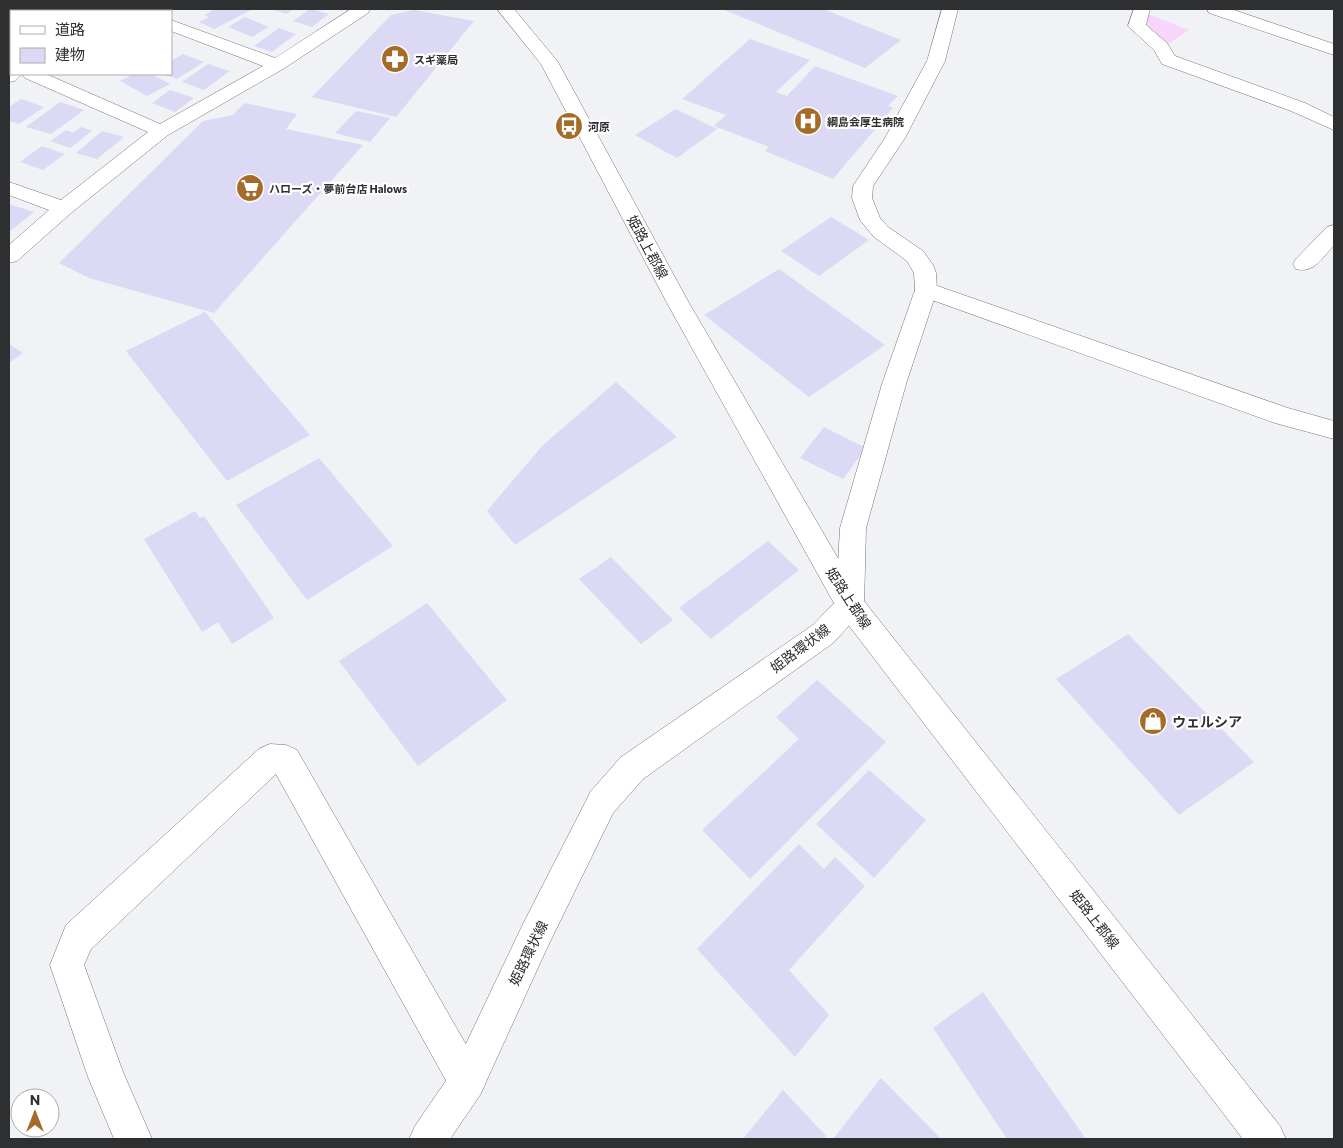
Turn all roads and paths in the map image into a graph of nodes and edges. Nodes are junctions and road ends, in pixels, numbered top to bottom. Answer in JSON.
{"nodes":[{"id":1,"x":362,"y":9,"type":"edge"},
{"id":2,"x":505,"y":9,"type":"edge"},
{"id":3,"x":950,"y":9,"type":"edge"},
{"id":4,"x":1142,"y":9,"type":"edge"},
{"id":5,"x":1215,"y":9,"type":"edge"},
{"id":6,"x":172,"y":25,"type":"edge"},
{"id":7,"x":1334,"y":50,"type":"edge"},
{"id":8,"x":277,"y":65,"type":"junction"},
{"id":9,"x":32,"y":75,"type":"edge"},
{"id":10,"x":1334,"y":124,"type":"edge"},
{"id":11,"x":161,"y":131,"type":"junction"},
{"id":12,"x":9,"y":188,"type":"edge"},
{"id":13,"x":64,"y":208,"type":"junction"},
{"id":14,"x":1334,"y":232,"type":"edge"},
{"id":15,"x":9,"y":256,"type":"edge"},
{"id":16,"x":1304,"y":264,"type":"dead end"},
{"id":17,"x":926,"y":290,"type":"junction"},
{"id":18,"x":1334,"y":430,"type":"edge"},
{"id":19,"x":850,"y":605,"type":"junction"},
{"id":20,"x":467,"y":1082,"type":"junction"},
{"id":21,"x":133,"y":1139,"type":"edge"},
{"id":22,"x":428,"y":1139,"type":"edge"},
{"id":23,"x":1267,"y":1139,"type":"edge"}],
"edges":[{"from":1,"to":8,"type":"main road"},
{"from":2,"to":19,"type":"main road","name":"姫路上郡線"},
{"from":3,"to":17,"type":"main road"},
{"from":4,"to":10,"type":"main road"},
{"from":5,"to":7,"type":"main road"},
{"from":6,"to":8,"type":"main road"},
{"from":8,"to":11,"type":"main road"},
{"from":9,"to":11,"type":"main road"},
{"from":11,"to":13,"type":"main road"},
{"from":12,"to":13,"type":"main road"},
{"from":13,"to":15,"type":"main road"},
{"from":14,"to":16,"type":"main road"},
{"from":17,"to":18,"type":"main road"},
{"from":17,"to":19,"type":"main road"},
{"from":19,"to":20,"type":"main road","name":"姫路環状線"},
{"from":19,"to":23,"type":"main road","name":"姫路上郡線"},
{"from":20,"to":21,"type":"main road"},
{"from":20,"to":22,"type":"main road","name":"姫路環状線"}]}
